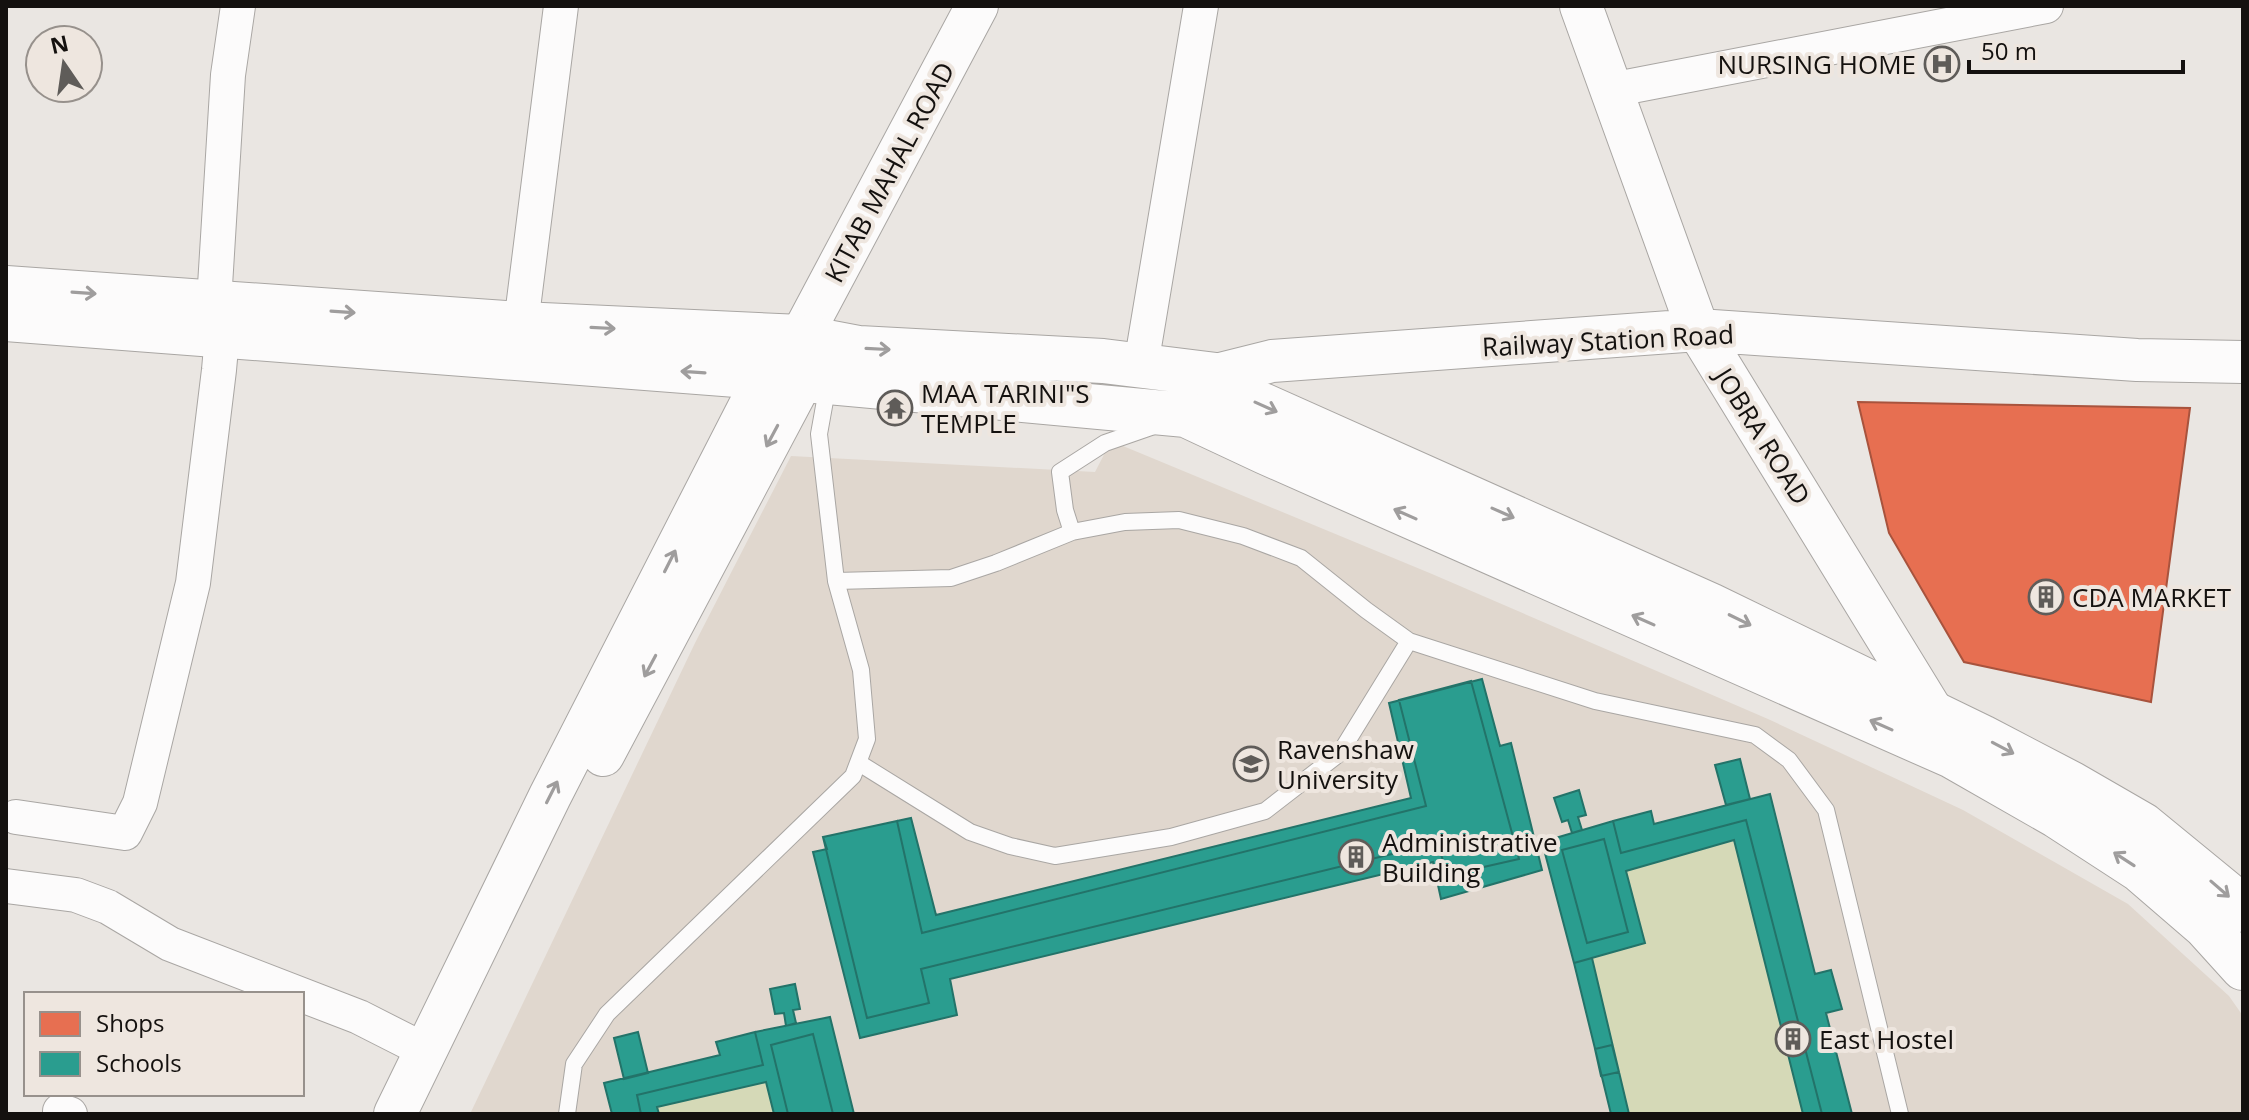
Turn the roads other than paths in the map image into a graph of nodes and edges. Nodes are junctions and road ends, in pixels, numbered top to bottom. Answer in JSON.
{"nodes":[{"id":1,"x":238,"y":6,"type":"edge"},
{"id":2,"x":561,"y":6,"type":"edge"},
{"id":3,"x":977,"y":6,"type":"edge"},
{"id":4,"x":1201,"y":6,"type":"edge"},
{"id":5,"x":1581,"y":6,"type":"edge"},
{"id":6,"x":2046,"y":6,"type":"edge"},
{"id":7,"x":1995,"y":11,"type":"edge"},
{"id":8,"x":1611,"y":90,"type":"junction"},
{"id":9,"x":6,"y":288,"type":"edge"},
{"id":10,"x":6,"y":319,"type":"edge"},
{"id":11,"x":218,"y":319,"type":"junction"},
{"id":12,"x":521,"y":324,"type":"junction"},
{"id":13,"x":1698,"y":330,"type":"junction"},
{"id":14,"x":801,"y":337,"type":"junction"},
{"id":15,"x":2243,"y":362,"type":"edge"},
{"id":16,"x":1141,"y":365,"type":"junction"},
{"id":17,"x":1216,"y":375,"type":"junction"},
{"id":18,"x":798,"y":380,"type":"junction"},
{"id":19,"x":1186,"y":415,"type":"junction"},
{"id":20,"x":1072,"y":532,"type":"junction"},
{"id":21,"x":836,"y":581,"type":"junction"},
{"id":22,"x":1409,"y":641,"type":"junction"},
{"id":23,"x":1933,"y":713,"type":"junction"},
{"id":24,"x":1952,"y":756,"type":"junction"},
{"id":25,"x":859,"y":763,"type":"junction"},
{"id":26,"x":16,"y":817,"type":"dead end"},
{"id":27,"x":6,"y":886,"type":"edge"},
{"id":28,"x":2243,"y":910,"type":"edge"},
{"id":29,"x":2243,"y":968,"type":"edge"},
{"id":30,"x":294,"y":992,"type":"edge"},
{"id":31,"x":304,"y":996,"type":"edge"},
{"id":32,"x":426,"y":1051,"type":"junction"},
{"id":33,"x":395,"y":1114,"type":"edge"},
{"id":34,"x":416,"y":1114,"type":"edge"},
{"id":35,"x":567,"y":1114,"type":"edge"},
{"id":36,"x":1900,"y":1114,"type":"edge"}],
"edges":[{"from":1,"to":11,"type":"street"},
{"from":2,"to":12,"type":"street"},
{"from":3,"to":14,"type":"street","name":"KITAB MAHAL ROAD"},
{"from":4,"to":16,"type":"street"},
{"from":5,"to":8,"type":"street","name":"JOBRA ROAD"},
{"from":6,"to":7,"type":"street"},
{"from":7,"to":8,"type":"street"},
{"from":8,"to":13,"type":"street","name":"JOBRA ROAD"},
{"from":9,"to":11,"type":"main road","one_way":true},
{"from":10,"to":11,"type":"main road"},
{"from":11,"to":12,"type":"main road","one_way":true},
{"from":18,"to":11,"type":"main road","one_way":true},
{"from":11,"to":26,"type":"street"},
{"from":12,"to":14,"type":"main road","one_way":true},
{"from":13,"to":15,"type":"street","name":"Railway Station Road"},
{"from":13,"to":17,"type":"street","name":"Railway Station Road"},
{"from":13,"to":23,"type":"street","name":"JOBRA ROAD"},
{"from":14,"to":16,"type":"main road","one_way":true},
{"from":14,"to":18,"type":"street","name":"KITAB MAHAL ROAD"},
{"from":16,"to":17,"type":"main road"},
{"from":17,"to":19,"type":"street"},
{"from":17,"to":23,"type":"main road","one_way":true},
{"from":18,"to":19,"type":"main road"},
{"from":18,"to":21,"type":"lane"},
{"from":32,"to":18,"type":"street","one_way":true},
{"from":18,"to":34,"type":"street","one_way":true},
{"from":19,"to":20,"type":"lane"},
{"from":24,"to":19,"type":"main road","one_way":true},
{"from":20,"to":21,"type":"lane"},
{"from":20,"to":22,"type":"lane"},
{"from":21,"to":25,"type":"lane"},
{"from":22,"to":25,"type":"lane"},
{"from":22,"to":36,"type":"lane"},
{"from":23,"to":24,"type":"main road"},
{"from":23,"to":28,"type":"main road","one_way":true},
{"from":29,"to":24,"type":"main road","one_way":true},
{"from":25,"to":35,"type":"lane"},
{"from":27,"to":30,"type":"street"},
{"from":31,"to":32,"type":"street"},
{"from":32,"to":33,"type":"street"}]}
